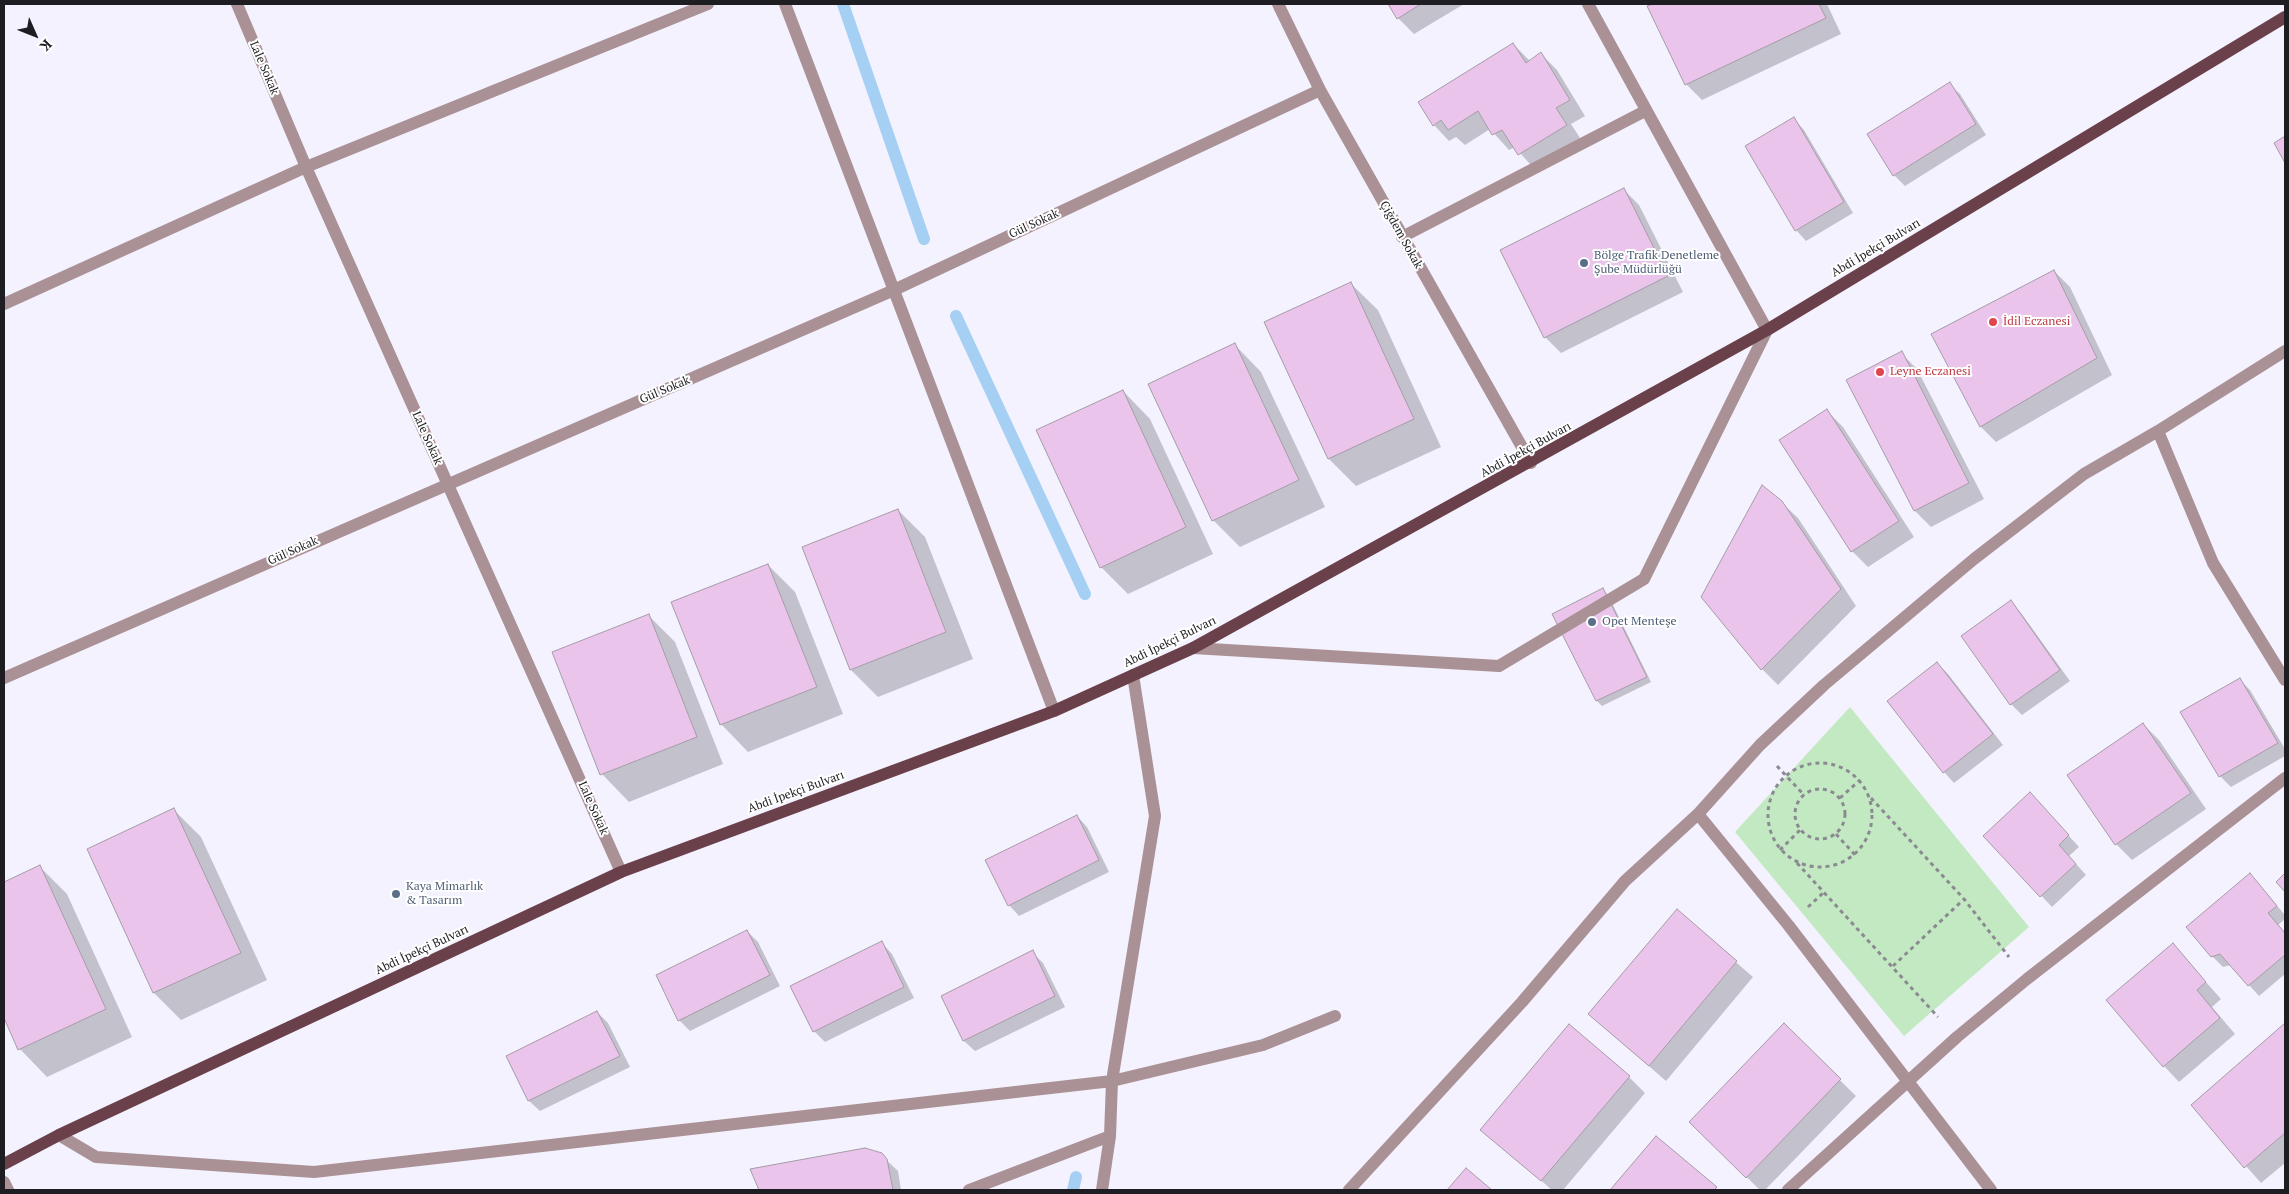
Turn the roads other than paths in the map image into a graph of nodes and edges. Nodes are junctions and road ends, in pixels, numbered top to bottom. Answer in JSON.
{"nodes":[{"id":1,"x":236,"y":4,"type":"edge"},
{"id":2,"x":708,"y":4,"type":"edge"},
{"id":3,"x":785,"y":4,"type":"edge"},
{"id":4,"x":1278,"y":4,"type":"edge"},
{"id":5,"x":1588,"y":4,"type":"edge"},
{"id":6,"x":2285,"y":18,"type":"edge"},
{"id":7,"x":1320,"y":90,"type":"junction"},
{"id":8,"x":1645,"y":111,"type":"junction"},
{"id":9,"x":306,"y":166,"type":"junction"},
{"id":10,"x":1402,"y":237,"type":"junction"},
{"id":11,"x":894,"y":290,"type":"junction"},
{"id":12,"x":4,"y":304,"type":"edge"},
{"id":13,"x":1767,"y":330,"type":"junction"},
{"id":14,"x":2285,"y":350,"type":"edge"},
{"id":15,"x":2158,"y":431,"type":"junction"},
{"id":16,"x":1531,"y":463,"type":"junction"},
{"id":17,"x":448,"y":484,"type":"junction"},
{"id":18,"x":1193,"y":648,"type":"junction"},
{"id":19,"x":1133,"y":675,"type":"junction"},
{"id":20,"x":4,"y":678,"type":"edge"},
{"id":21,"x":2285,"y":680,"type":"edge"},
{"id":22,"x":1054,"y":711,"type":"junction"},
{"id":23,"x":2285,"y":778,"type":"edge"},
{"id":24,"x":1698,"y":814,"type":"junction"},
{"id":25,"x":621,"y":872,"type":"junction"},
{"id":26,"x":1335,"y":1016,"type":"dead end"},
{"id":27,"x":1112,"y":1081,"type":"junction"},
{"id":28,"x":1910,"y":1081,"type":"junction"},
{"id":29,"x":60,"y":1135,"type":"junction"},
{"id":30,"x":1110,"y":1136,"type":"junction"},
{"id":31,"x":4,"y":1164,"type":"edge"},
{"id":32,"x":4,"y":1182,"type":"edge"},
{"id":33,"x":8,"y":1190,"type":"edge"},
{"id":34,"x":969,"y":1190,"type":"edge"},
{"id":35,"x":1102,"y":1190,"type":"edge"},
{"id":36,"x":1350,"y":1190,"type":"edge"},
{"id":37,"x":1788,"y":1190,"type":"edge"},
{"id":38,"x":1991,"y":1190,"type":"edge"}],
"edges":[{"from":1,"to":9,"type":"street","name":"Lale Sokak"},
{"from":2,"to":9,"type":"street"},
{"from":3,"to":11,"type":"street"},
{"from":4,"to":7,"type":"street","name":"Çiğdem Sokak"},
{"from":5,"to":8,"type":"street"},
{"from":6,"to":13,"type":"main road","name":"Abdi İpekçi Bulvarı"},
{"from":7,"to":10,"type":"street","name":"Çiğdem Sokak"},
{"from":7,"to":11,"type":"street","name":"Gül Sokak"},
{"from":8,"to":10,"type":"street"},
{"from":8,"to":13,"type":"street"},
{"from":9,"to":12,"type":"street"},
{"from":9,"to":17,"type":"street","name":"Lale Sokak"},
{"from":10,"to":16,"type":"street","name":"Çiğdem Sokak"},
{"from":11,"to":17,"type":"street","name":"Gül Sokak"},
{"from":11,"to":22,"type":"street"},
{"from":13,"to":16,"type":"main road","name":"Abdi İpekçi Bulvarı"},
{"from":13,"to":18,"type":"street"},
{"from":14,"to":15,"type":"street"},
{"from":15,"to":21,"type":"street"},
{"from":15,"to":24,"type":"street"},
{"from":16,"to":18,"type":"main road","name":"Abdi İpekçi Bulvarı"},
{"from":17,"to":20,"type":"street","name":"Gül Sokak"},
{"from":17,"to":25,"type":"street","name":"Lale Sokak"},
{"from":18,"to":19,"type":"main road","name":"Abdi İpekçi Bulvarı"},
{"from":19,"to":22,"type":"main road","name":"Abdi İpekçi Bulvarı"},
{"from":19,"to":27,"type":"street"},
{"from":22,"to":25,"type":"main road","name":"Abdi İpekçi Bulvarı"},
{"from":23,"to":28,"type":"street"},
{"from":24,"to":28,"type":"street"},
{"from":24,"to":36,"type":"street"},
{"from":25,"to":29,"type":"main road","name":"Abdi İpekçi Bulvarı"},
{"from":26,"to":27,"type":"street"},
{"from":27,"to":29,"type":"street"},
{"from":27,"to":30,"type":"street"},
{"from":28,"to":37,"type":"street"},
{"from":28,"to":38,"type":"street"},
{"from":29,"to":31,"type":"main road","name":"Abdi İpekçi Bulvarı"},
{"from":30,"to":34,"type":"street"},
{"from":30,"to":35,"type":"street"},
{"from":32,"to":33,"type":"street"}]}
